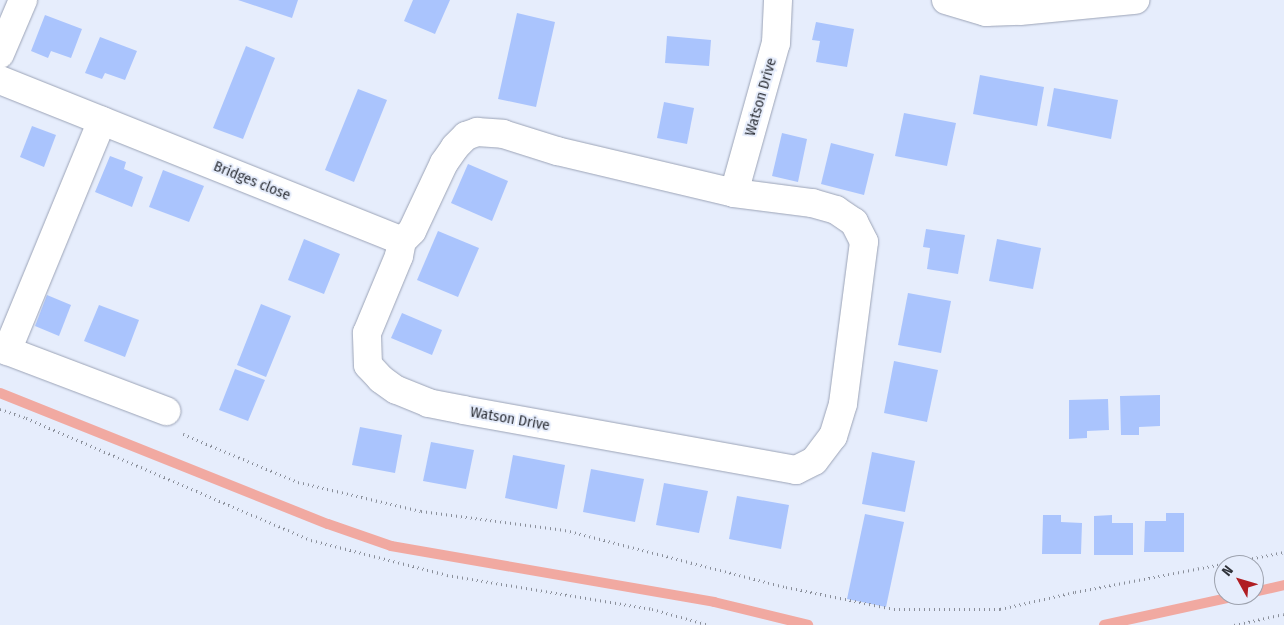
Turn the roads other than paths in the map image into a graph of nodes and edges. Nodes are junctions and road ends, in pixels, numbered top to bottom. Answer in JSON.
{"nodes":[{"id":1,"x":23,"y":0,"type":"edge"},
{"id":2,"x":778,"y":0,"type":"edge"},
{"id":3,"x":946,"y":0,"type":"edge"},
{"id":4,"x":1135,"y":0,"type":"edge"},
{"id":5,"x":0,"y":54,"type":"edge"},
{"id":6,"x":0,"y":80,"type":"edge"},
{"id":7,"x":102,"y":121,"type":"junction"},
{"id":8,"x":734,"y":193,"type":"junction"},
{"id":9,"x":402,"y":241,"type":"junction"},
{"id":10,"x":3,"y":349,"type":"edge"},
{"id":11,"x":166,"y":411,"type":"dead end"}],
"edges":[{"from":1,"to":5,"type":"street"},
{"from":2,"to":8,"type":"street","name":"Watson Drive"},
{"from":3,"to":4,"type":"street"},
{"from":6,"to":7,"type":"street","name":"Bridges close"},
{"from":7,"to":9,"type":"street","name":"Bridges close"},
{"from":7,"to":10,"type":"street"},
{"from":8,"to":9,"type":"street","name":"Watson Drive"},
{"from":8,"to":9,"type":"street","name":"Watson Drive"},
{"from":10,"to":11,"type":"street"}]}
